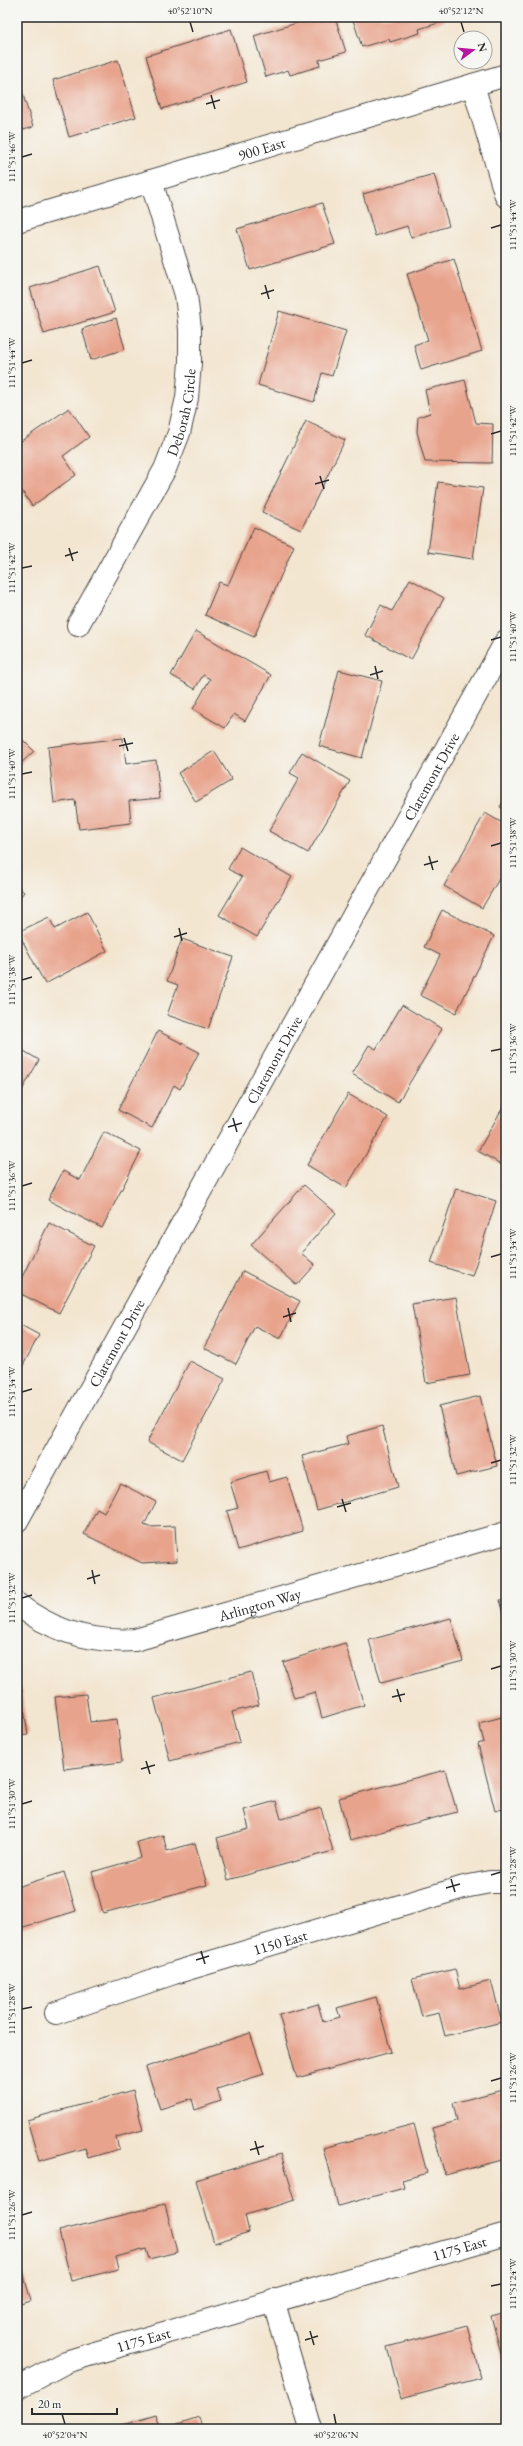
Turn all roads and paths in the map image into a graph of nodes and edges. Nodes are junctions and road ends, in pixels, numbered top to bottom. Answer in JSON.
{"nodes":[{"id":1,"x":506,"y":75,"type":"edge"},
{"id":2,"x":473,"y":85,"type":"junction"},
{"id":3,"x":151,"y":181,"type":"junction"},
{"id":4,"x":506,"y":196,"type":"edge"},
{"id":5,"x":17,"y":221,"type":"edge"},
{"id":6,"x":78,"y":625,"type":"dead end"},
{"id":7,"x":506,"y":641,"type":"edge"},
{"id":8,"x":17,"y":1521,"type":"edge"},
{"id":9,"x":506,"y":1533,"type":"edge"},
{"id":10,"x":17,"y":1604,"type":"edge"},
{"id":11,"x":506,"y":1882,"type":"edge"},
{"id":12,"x":56,"y":2013,"type":"dead end"},
{"id":13,"x":506,"y":2234,"type":"edge"},
{"id":14,"x":273,"y":2300,"type":"junction"},
{"id":15,"x":17,"y":2388,"type":"edge"},
{"id":16,"x":312,"y":2429,"type":"edge"}],
"edges":[{"from":1,"to":2,"type":"street","name":"900 East"},
{"from":2,"to":3,"type":"street","name":"900 East"},
{"from":2,"to":4,"type":"street"},
{"from":3,"to":5,"type":"street","name":"900 East"},
{"from":3,"to":6,"type":"street","name":"Deborah Circle"},
{"from":7,"to":8,"type":"street","name":"Claremont Drive"},
{"from":9,"to":10,"type":"street","name":"Arlington Way"},
{"from":11,"to":12,"type":"street","name":"1150 East"},
{"from":13,"to":14,"type":"street","name":"1175 East"},
{"from":14,"to":15,"type":"street","name":"1175 East"},
{"from":14,"to":16,"type":"street"}]}
